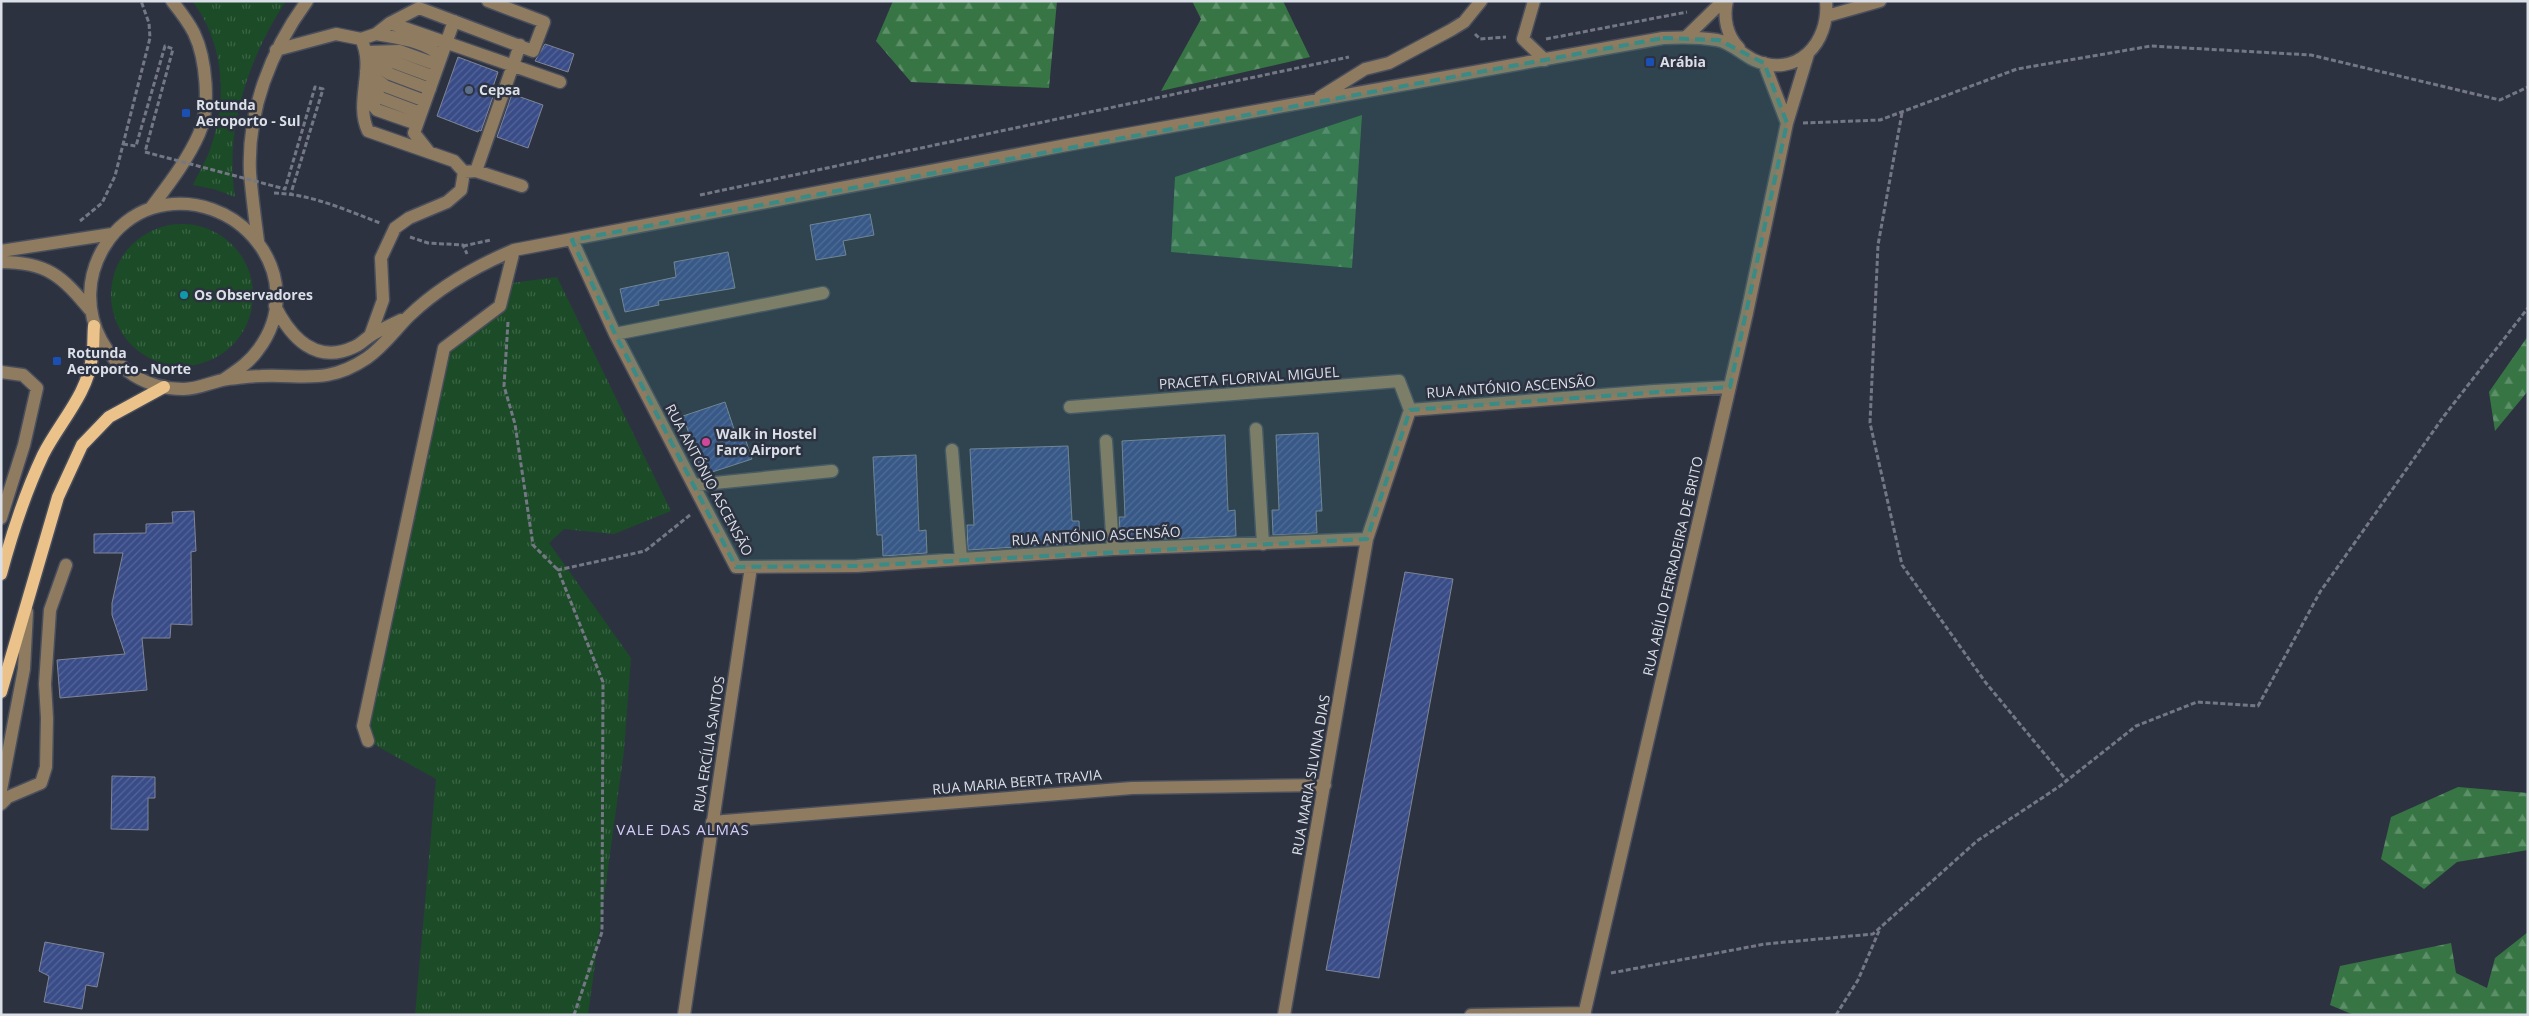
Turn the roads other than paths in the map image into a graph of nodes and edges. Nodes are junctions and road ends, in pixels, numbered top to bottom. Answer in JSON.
{"nodes":[{"id":1,"x":172,"y":1,"type":"edge"},
{"id":2,"x":306,"y":1,"type":"edge"},
{"id":3,"x":434,"y":1,"type":"edge"},
{"id":4,"x":488,"y":1,"type":"edge"},
{"id":5,"x":1481,"y":1,"type":"edge"},
{"id":6,"x":1534,"y":1,"type":"edge"},
{"id":7,"x":1723,"y":1,"type":"edge"},
{"id":8,"x":1727,"y":1,"type":"edge"},
{"id":9,"x":1826,"y":1,"type":"edge"},
{"id":10,"x":1880,"y":1,"type":"edge"},
{"id":11,"x":418,"y":8,"type":"junction"},
{"id":12,"x":1827,"y":16,"type":"junction"},
{"id":13,"x":454,"y":21,"type":"junction"},
{"id":14,"x":390,"y":23,"type":"junction"},
{"id":15,"x":376,"y":34,"type":"junction"},
{"id":16,"x":1686,"y":37,"type":"junction"},
{"id":17,"x":361,"y":39,"type":"junction"},
{"id":18,"x":446,"y":42,"type":"junction"},
{"id":19,"x":520,"y":45,"type":"junction"},
{"id":20,"x":276,"y":50,"type":"junction"},
{"id":21,"x":1745,"y":54,"type":"junction"},
{"id":22,"x":1808,"y":54,"type":"junction"},
{"id":23,"x":1545,"y":60,"type":"junction"},
{"id":24,"x":1764,"y":63,"type":"junction"},
{"id":25,"x":513,"y":65,"type":"junction"},
{"id":26,"x":366,"y":66,"type":"junction"},
{"id":27,"x":434,"y":78,"type":"junction"},
{"id":28,"x":560,"y":82,"type":"dead end"},
{"id":29,"x":364,"y":95,"type":"junction"},
{"id":30,"x":1314,"y":101,"type":"junction"},
{"id":31,"x":419,"y":119,"type":"junction"},
{"id":32,"x":1787,"y":124,"type":"junction"},
{"id":33,"x":429,"y":152,"type":"junction"},
{"id":34,"x":470,"y":171,"type":"junction"},
{"id":35,"x":522,"y":186,"type":"dead end"},
{"id":36,"x":150,"y":208,"type":"junction"},
{"id":37,"x":112,"y":234,"type":"junction"},
{"id":38,"x":572,"y":240,"type":"junction"},
{"id":39,"x":258,"y":241,"type":"junction"},
{"id":40,"x":514,"y":250,"type":"junction"},
{"id":41,"x":1,"y":251,"type":"edge"},
{"id":42,"x":1,"y":262,"type":"edge"},
{"id":43,"x":823,"y":293,"type":"dead end"},
{"id":44,"x":275,"y":306,"type":"junction"},
{"id":45,"x":90,"y":310,"type":"junction"},
{"id":46,"x":410,"y":315,"type":"junction"},
{"id":47,"x":94,"y":326,"type":"junction"},
{"id":48,"x":615,"y":334,"type":"junction"},
{"id":49,"x":370,"y":336,"type":"junction"},
{"id":50,"x":1,"y":372,"type":"edge"},
{"id":51,"x":223,"y":380,"type":"junction"},
{"id":52,"x":164,"y":387,"type":"junction"},
{"id":53,"x":1730,"y":388,"type":"junction"},
{"id":54,"x":1070,"y":407,"type":"dead end"},
{"id":55,"x":1410,"y":410,"type":"junction"},
{"id":56,"x":1256,"y":429,"type":"dead end"},
{"id":57,"x":1106,"y":441,"type":"dead end"},
{"id":58,"x":952,"y":450,"type":"dead end"},
{"id":59,"x":832,"y":471,"type":"dead end"},
{"id":60,"x":695,"y":485,"type":"junction"},
{"id":61,"x":1,"y":518,"type":"edge"},
{"id":62,"x":1367,"y":540,"type":"junction"},
{"id":63,"x":1263,"y":544,"type":"junction"},
{"id":64,"x":1113,"y":550,"type":"junction"},
{"id":65,"x":4,"y":554,"type":"edge"},
{"id":66,"x":961,"y":558,"type":"junction"},
{"id":67,"x":66,"y":564,"type":"dead end"},
{"id":68,"x":751,"y":567,"type":"junction"},
{"id":69,"x":1,"y":574,"type":"edge"},
{"id":70,"x":28,"y":600,"type":"junction"},
{"id":71,"x":1,"y":692,"type":"edge"},
{"id":72,"x":368,"y":741,"type":"dead end"},
{"id":73,"x":6,"y":773,"type":"junction"},
{"id":74,"x":1325,"y":785,"type":"junction"},
{"id":75,"x":1,"y":790,"type":"edge"},
{"id":76,"x":22,"y":791,"type":"junction"},
{"id":77,"x":1,"y":804,"type":"edge"},
{"id":78,"x":712,"y":822,"type":"junction"},
{"id":79,"x":1585,"y":1014,"type":"edge"},
{"id":80,"x":684,"y":1015,"type":"edge"},
{"id":81,"x":1284,"y":1015,"type":"edge"},
{"id":82,"x":1471,"y":1015,"type":"edge"}],
"edges":[{"from":1,"to":36,"type":"street"},
{"from":2,"to":20,"type":"street"},
{"from":3,"to":11,"type":"street"},
{"from":4,"to":19,"type":"street"},
{"from":5,"to":30,"type":"street"},
{"from":6,"to":23,"type":"street"},
{"from":7,"to":16,"type":"street"},
{"from":8,"to":21,"type":"street"},
{"from":9,"to":12,"type":"street"},
{"from":10,"to":12,"type":"street"},
{"from":11,"to":13,"type":"street"},
{"from":11,"to":14,"type":"street"},
{"from":12,"to":22,"type":"street"},
{"from":13,"to":18,"type":"street"},
{"from":13,"to":19,"type":"street"},
{"from":14,"to":15,"type":"street"},
{"from":14,"to":18,"type":"street"},
{"from":15,"to":17,"type":"street"},
{"from":15,"to":27,"type":"street"},
{"from":16,"to":21,"type":"street"},
{"from":16,"to":23,"type":"street"},
{"from":17,"to":20,"type":"street"},
{"from":17,"to":26,"type":"street"},
{"from":18,"to":25,"type":"street"},
{"from":18,"to":27,"type":"street"},
{"from":19,"to":25,"type":"street"},
{"from":20,"to":39,"type":"street"},
{"from":21,"to":24,"type":"street"},
{"from":22,"to":24,"type":"street"},
{"from":22,"to":32,"type":"street","name":"RUA ABÍLIO FERRADEIRA DE BRITO"},
{"from":23,"to":30,"type":"street"},
{"from":24,"to":32,"type":"street"},
{"from":25,"to":28,"type":"street"},
{"from":25,"to":34,"type":"street"},
{"from":26,"to":27,"type":"street"},
{"from":26,"to":27,"type":"street"},
{"from":26,"to":29,"type":"street"},
{"from":26,"to":31,"type":"street"},
{"from":27,"to":31,"type":"street"},
{"from":29,"to":31,"type":"street"},
{"from":29,"to":33,"type":"street"},
{"from":30,"to":38,"type":"street"},
{"from":31,"to":33,"type":"street"},
{"from":32,"to":53,"type":"street","name":"RUA ABÍLIO FERRADEIRA DE BRITO"},
{"from":33,"to":34,"type":"street"},
{"from":34,"to":35,"type":"street"},
{"from":34,"to":49,"type":"street"},
{"from":36,"to":37,"type":"street"},
{"from":36,"to":39,"type":"street"},
{"from":37,"to":41,"type":"street"},
{"from":37,"to":45,"type":"street"},
{"from":38,"to":40,"type":"street"},
{"from":38,"to":48,"type":"street","name":"RUA ANTÓNIO ASCENSÃO"},
{"from":39,"to":44,"type":"street"},
{"from":40,"to":46,"type":"street"},
{"from":40,"to":72,"type":"street"},
{"from":42,"to":45,"type":"street"},
{"from":43,"to":48,"type":"street"},
{"from":44,"to":49,"type":"street"},
{"from":44,"to":51,"type":"street"},
{"from":45,"to":47,"type":"street"},
{"from":46,"to":49,"type":"street"},
{"from":46,"to":51,"type":"street"},
{"from":47,"to":52,"type":"street"},
{"from":47,"to":65,"type":"main road"},
{"from":48,"to":60,"type":"street","name":"RUA ANTÓNIO ASCENSÃO"},
{"from":50,"to":61,"type":"street"},
{"from":51,"to":52,"type":"street"},
{"from":52,"to":70,"type":"main road"},
{"from":53,"to":55,"type":"street","name":"RUA ANTÓNIO ASCENSÃO"},
{"from":53,"to":79,"type":"street","name":"RUA ABÍLIO FERRADEIRA DE BRITO"},
{"from":54,"to":55,"type":"street","name":"PRACETA FLORIVAL MIGUEL"},
{"from":55,"to":62,"type":"street","name":"RUA ANTÓNIO ASCENSÃO"},
{"from":56,"to":63,"type":"street"},
{"from":57,"to":64,"type":"street"},
{"from":58,"to":66,"type":"street"},
{"from":59,"to":60,"type":"street"},
{"from":60,"to":68,"type":"street","name":"RUA ANTÓNIO ASCENSÃO"},
{"from":62,"to":63,"type":"street","name":"RUA ANTÓNIO ASCENSÃO"},
{"from":62,"to":74,"type":"street","name":"RUA MARIA SILVINA DIAS"},
{"from":63,"to":64,"type":"street","name":"RUA ANTÓNIO ASCENSÃO"},
{"from":64,"to":66,"type":"street","name":"RUA ANTÓNIO ASCENSÃO"},
{"from":65,"to":69,"type":"main road"},
{"from":66,"to":68,"type":"street","name":"RUA ANTÓNIO ASCENSÃO"},
{"from":67,"to":76,"type":"street"},
{"from":68,"to":78,"type":"street","name":"RUA ERCÍLIA SANTOS"},
{"from":70,"to":71,"type":"main road"},
{"from":70,"to":73,"type":"street"},
{"from":73,"to":75,"type":"street"},
{"from":73,"to":76,"type":"street"},
{"from":74,"to":78,"type":"street","name":"RUA MARIA BERTA TRAVIA"},
{"from":74,"to":81,"type":"street","name":"RUA MARIA SILVINA DIAS"},
{"from":76,"to":77,"type":"street"},
{"from":78,"to":80,"type":"street","name":"RUA ERCÍLIA SANTOS"},
{"from":79,"to":82,"type":"street"}]}
